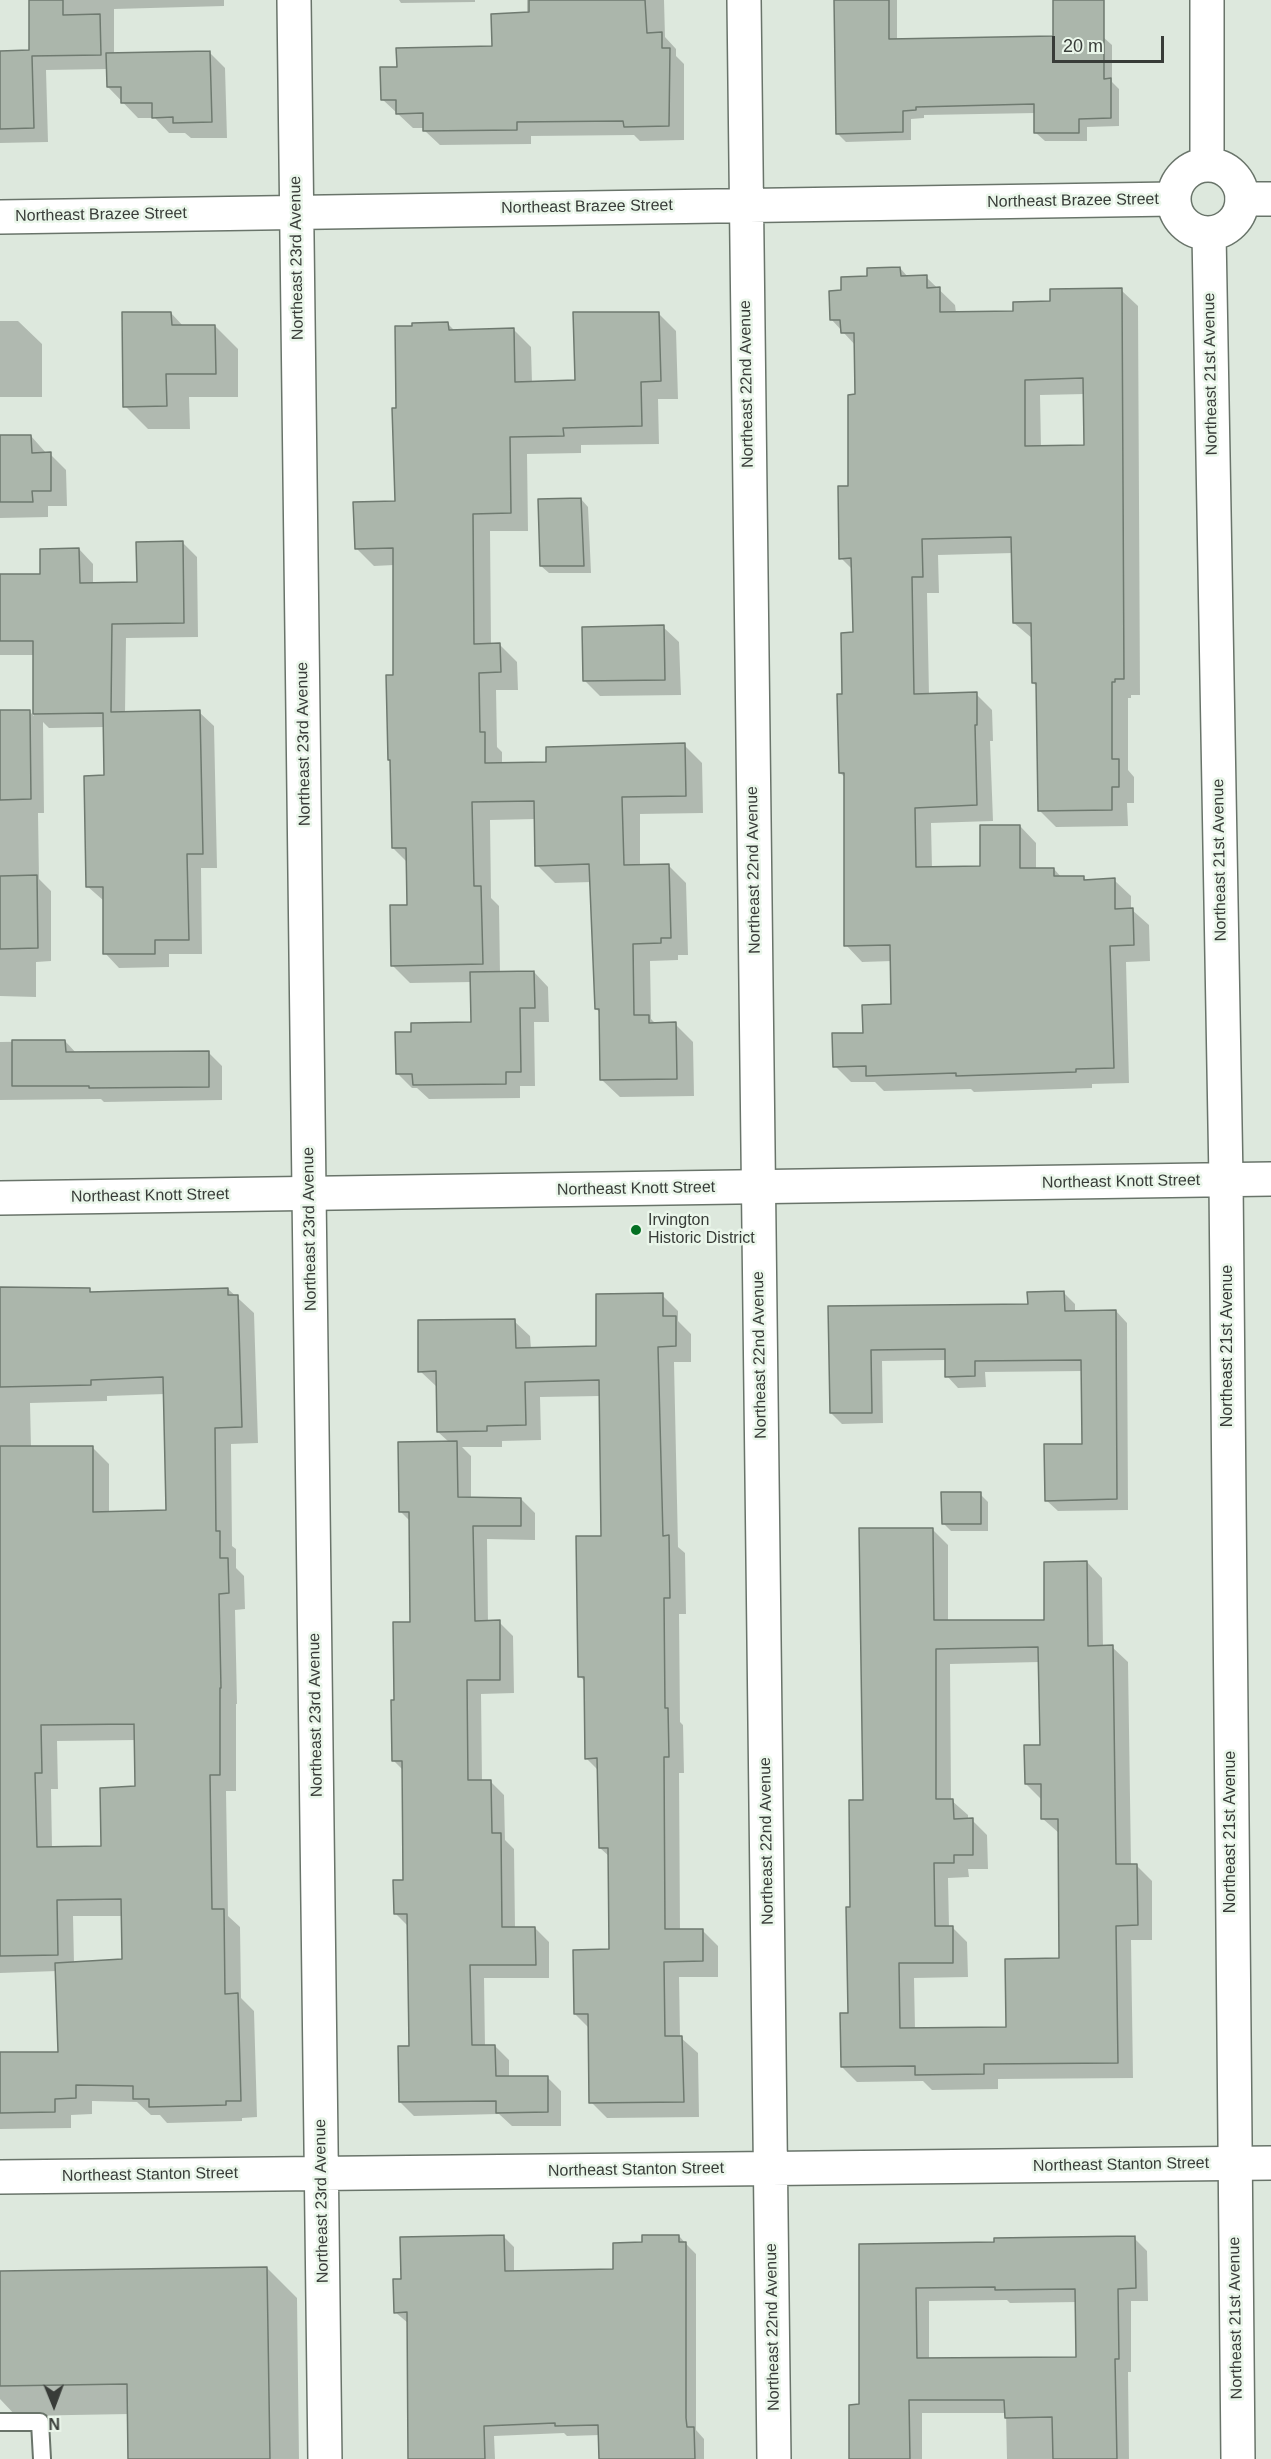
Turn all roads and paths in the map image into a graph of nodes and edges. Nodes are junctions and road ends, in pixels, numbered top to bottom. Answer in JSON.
{"nodes":[{"id":1,"x":294,"y":0,"type":"edge"},
{"id":2,"x":744,"y":0,"type":"edge"},
{"id":3,"x":1206,"y":0,"type":"edge"},
{"id":4,"x":1207,"y":165,"type":"junction"},
{"id":5,"x":1173,"y":199,"type":"junction"},
{"id":6,"x":1257,"y":199,"type":"edge"},
{"id":7,"x":744,"y":206,"type":"junction"},
{"id":8,"x":296,"y":211,"type":"junction"},
{"id":9,"x":0,"y":217,"type":"edge"},
{"id":10,"x":1209,"y":233,"type":"junction"},
{"id":11,"x":1271,"y":1179,"type":"edge"},
{"id":12,"x":1226,"y":1180,"type":"junction"},
{"id":13,"x":758,"y":1188,"type":"junction"},
{"id":14,"x":310,"y":1193,"type":"junction"},
{"id":15,"x":0,"y":1198,"type":"edge"},
{"id":16,"x":1271,"y":2163,"type":"edge"},
{"id":17,"x":1234,"y":2164,"type":"junction"},
{"id":18,"x":771,"y":2169,"type":"junction"},
{"id":19,"x":321,"y":2173,"type":"junction"},
{"id":20,"x":0,"y":2177,"type":"edge"},
{"id":21,"x":0,"y":2422,"type":"edge"},
{"id":22,"x":42,"y":2459,"type":"edge"},
{"id":23,"x":325,"y":2459,"type":"edge"},
{"id":24,"x":774,"y":2459,"type":"edge"},
{"id":25,"x":1238,"y":2459,"type":"edge"}],
"edges":[{"from":1,"to":8,"type":"street","name":"Northeast 23rd Avenue"},
{"from":2,"to":7,"type":"street","name":"Northeast 22nd Avenue"},
{"from":3,"to":4,"type":"street"},
{"from":4,"to":5,"type":"street"},
{"from":4,"to":6,"type":"street"},
{"from":5,"to":7,"type":"street","name":"Northeast Brazee Street"},
{"from":5,"to":10,"type":"street"},
{"from":6,"to":10,"type":"street"},
{"from":7,"to":8,"type":"street","name":"Northeast Brazee Street"},
{"from":7,"to":13,"type":"street","name":"Northeast 22nd Avenue"},
{"from":8,"to":9,"type":"street","name":"Northeast Brazee Street"},
{"from":8,"to":14,"type":"street","name":"Northeast 23rd Avenue"},
{"from":10,"to":12,"type":"street","name":"Northeast 21st Avenue"},
{"from":11,"to":12,"type":"street","name":"Northeast Knott Street"},
{"from":12,"to":13,"type":"street","name":"Northeast Knott Street"},
{"from":12,"to":17,"type":"street","name":"Northeast 21st Avenue"},
{"from":13,"to":14,"type":"street","name":"Northeast Knott Street"},
{"from":13,"to":18,"type":"street","name":"Northeast 22nd Avenue"},
{"from":14,"to":15,"type":"street","name":"Northeast Knott Street"},
{"from":14,"to":19,"type":"street","name":"Northeast 23rd Avenue"},
{"from":16,"to":17,"type":"street","name":"Northeast Stanton Street"},
{"from":17,"to":18,"type":"street","name":"Northeast Stanton Street"},
{"from":17,"to":25,"type":"street","name":"Northeast 21st Avenue"},
{"from":18,"to":19,"type":"street","name":"Northeast Stanton Street"},
{"from":18,"to":24,"type":"street","name":"Northeast 22nd Avenue"},
{"from":19,"to":20,"type":"street","name":"Northeast Stanton Street"},
{"from":19,"to":23,"type":"street","name":"Northeast 23rd Avenue"},
{"from":21,"to":22,"type":"lane"}]}
